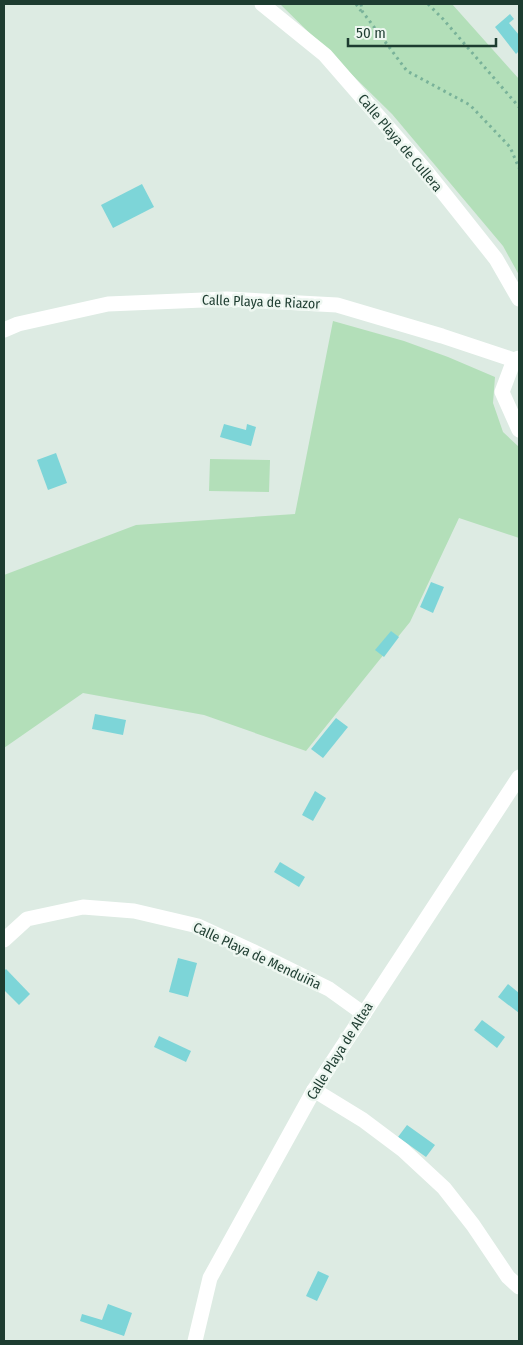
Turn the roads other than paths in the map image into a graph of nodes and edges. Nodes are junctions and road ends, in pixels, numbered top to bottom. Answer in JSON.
{"nodes":[{"id":1,"x":262,"y":4,"type":"edge"},
{"id":2,"x":519,"y":299,"type":"edge"},
{"id":3,"x":4,"y":330,"type":"edge"},
{"id":4,"x":517,"y":359,"type":"edge"},
{"id":5,"x":519,"y":430,"type":"edge"},
{"id":6,"x":518,"y":781,"type":"edge"},
{"id":7,"x":4,"y":940,"type":"edge"},
{"id":8,"x":364,"y":1014,"type":"junction"},
{"id":9,"x":314,"y":1090,"type":"junction"},
{"id":10,"x":519,"y":1287,"type":"edge"},
{"id":11,"x":195,"y":1341,"type":"edge"}],
"edges":[{"from":1,"to":2,"type":"street","name":"Calle Playa de Cullera"},
{"from":3,"to":4,"type":"street","name":"Calle Playa de Riazor"},
{"from":4,"to":5,"type":"street"},
{"from":6,"to":8,"type":"street","name":"Calle Playa de Altea"},
{"from":7,"to":8,"type":"street","name":"Calle Playa de Menduiña"},
{"from":8,"to":9,"type":"street","name":"Calle Playa de Altea"},
{"from":9,"to":10,"type":"street"},
{"from":9,"to":11,"type":"street","name":"Calle Playa de Altea"}]}
